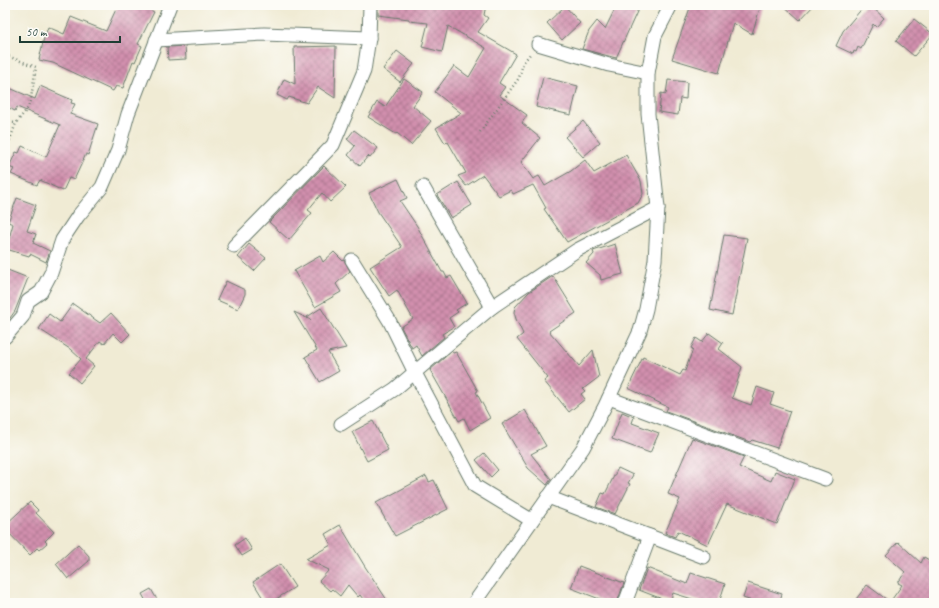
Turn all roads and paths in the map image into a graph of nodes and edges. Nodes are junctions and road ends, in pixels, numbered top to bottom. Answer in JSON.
{"nodes":[{"id":1,"x":170,"y":5,"type":"edge"},
{"id":2,"x":370,"y":5,"type":"edge"},
{"id":3,"x":671,"y":5,"type":"edge"},
{"id":4,"x":369,"y":38,"type":"junction"},
{"id":5,"x":156,"y":40,"type":"junction"},
{"id":6,"x":538,"y":44,"type":"joint"},
{"id":7,"x":5,"y":55,"type":"edge"},
{"id":8,"x":648,"y":73,"type":"junction"},
{"id":9,"x":5,"y":122,"type":"edge"},
{"id":10,"x":16,"y":123,"type":"junction"},
{"id":11,"x":480,"y":132,"type":"dead end"},
{"id":12,"x":5,"y":153,"type":"edge"},
{"id":13,"x":423,"y":187,"type":"dead end"},
{"id":14,"x":658,"y":208,"type":"junction"},
{"id":15,"x":234,"y":246,"type":"dead end"},
{"id":16,"x":352,"y":260,"type":"dead end"},
{"id":17,"x":492,"y":308,"type":"junction"},
{"id":18,"x":5,"y":337,"type":"edge"},
{"id":19,"x":415,"y":373,"type":"junction"},
{"id":20,"x":609,"y":398,"type":"junction"},
{"id":21,"x":341,"y":424,"type":"dead end"},
{"id":22,"x":825,"y":480,"type":"dead end"},
{"id":23,"x":548,"y":497,"type":"junction"},
{"id":24,"x":532,"y":520,"type":"junction"},
{"id":25,"x":650,"y":536,"type":"junction"},
{"id":26,"x":704,"y":557,"type":"dead end"},
{"id":27,"x":474,"y":603,"type":"edge"},
{"id":28,"x":625,"y":603,"type":"edge"}],
"edges":[{"from":1,"to":5,"type":"street"},
{"from":2,"to":4,"type":"street"},
{"from":3,"to":8,"type":"street"},
{"from":4,"to":5,"type":"street"},
{"from":4,"to":15,"type":"street"},
{"from":5,"to":18,"type":"street"},
{"from":6,"to":8,"type":"street"},
{"from":6,"to":11,"type":"path"},
{"from":7,"to":10,"type":"path"},
{"from":8,"to":14,"type":"street"},
{"from":9,"to":10,"type":"path"},
{"from":10,"to":12,"type":"path"},
{"from":13,"to":17,"type":"street"},
{"from":14,"to":17,"type":"street"},
{"from":14,"to":20,"type":"street"},
{"from":16,"to":19,"type":"street"},
{"from":17,"to":19,"type":"street"},
{"from":19,"to":21,"type":"street"},
{"from":19,"to":24,"type":"street"},
{"from":20,"to":22,"type":"street"},
{"from":20,"to":23,"type":"street"},
{"from":23,"to":24,"type":"street"},
{"from":23,"to":25,"type":"street"},
{"from":24,"to":27,"type":"street"},
{"from":25,"to":26,"type":"street"},
{"from":25,"to":28,"type":"street"}]}
